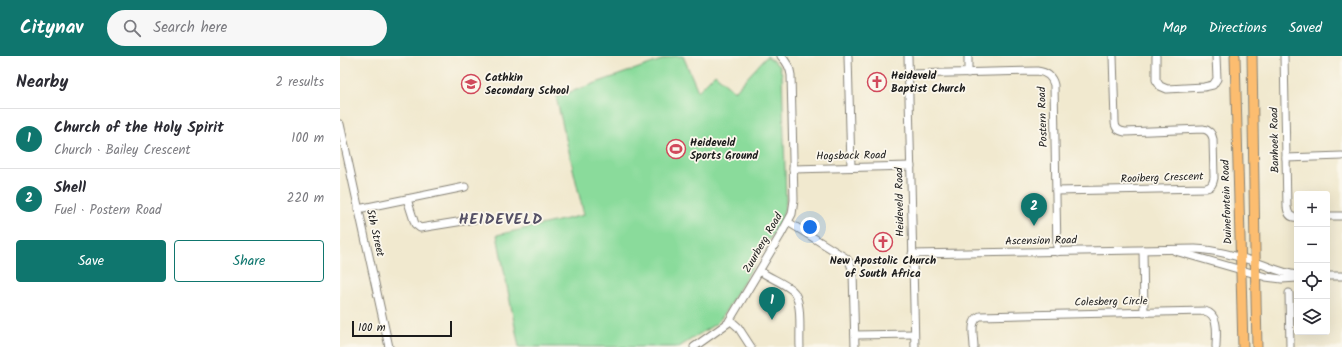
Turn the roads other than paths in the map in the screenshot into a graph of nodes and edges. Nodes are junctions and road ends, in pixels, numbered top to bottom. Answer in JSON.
{"nodes":[{"id":1,"x":780,"y":56,"type":"edge"},
{"id":2,"x":848,"y":56,"type":"edge"},
{"id":3,"x":908,"y":56,"type":"edge"},
{"id":4,"x":968,"y":56,"type":"edge"},
{"id":5,"x":1113,"y":56,"type":"edge"},
{"id":6,"x":1156,"y":56,"type":"edge"},
{"id":7,"x":1216,"y":56,"type":"edge"},
{"id":8,"x":1235,"y":56,"type":"edge"},
{"id":9,"x":1252,"y":56,"type":"edge"},
{"id":10,"x":1284,"y":56,"type":"edge"},
{"id":11,"x":968,"y":73,"type":"junction"},
{"id":12,"x":908,"y":74,"type":"junction"},
{"id":13,"x":340,"y":124,"type":"edge"},
{"id":14,"x":1342,"y":156,"type":"edge"},
{"id":15,"x":1286,"y":158,"type":"junction"},
{"id":16,"x":910,"y":166,"type":"junction"},
{"id":17,"x":851,"y":167,"type":"junction"},
{"id":18,"x":793,"y":168,"type":"junction"},
{"id":19,"x":465,"y":187,"type":"dead end"},
{"id":20,"x":1056,"y":191,"type":"junction"},
{"id":21,"x":407,"y":199,"type":"junction"},
{"id":22,"x":358,"y":209,"type":"junction"},
{"id":23,"x":1294,"y":216,"type":"edge"},
{"id":24,"x":1330,"y":216,"type":"edge"},
{"id":25,"x":1342,"y":216,"type":"edge"},
{"id":26,"x":482,"y":218,"type":"dead end"},
{"id":27,"x":788,"y":222,"type":"junction"},
{"id":28,"x":1169,"y":249,"type":"junction"},
{"id":29,"x":1143,"y":250,"type":"junction"},
{"id":30,"x":1057,"y":252,"type":"junction"},
{"id":31,"x":912,"y":254,"type":"junction"},
{"id":32,"x":1241,"y":258,"type":"junction"},
{"id":33,"x":1255,"y":262,"type":"junction"},
{"id":34,"x":760,"y":271,"type":"junction"},
{"id":35,"x":1242,"y":271,"type":"junction"},
{"id":36,"x":1256,"y":274,"type":"junction"},
{"id":37,"x":1294,"y":274,"type":"edge"},
{"id":38,"x":1330,"y":276,"type":"edge"},
{"id":39,"x":1342,"y":276,"type":"edge"},
{"id":40,"x":1294,"y":278,"type":"edge"},
{"id":41,"x":1289,"y":293,"type":"dead end"},
{"id":42,"x":1144,"y":313,"type":"junction"},
{"id":43,"x":730,"y":320,"type":"junction"},
{"id":44,"x":914,"y":334,"type":"junction"},
{"id":45,"x":854,"y":335,"type":"junction"},
{"id":46,"x":389,"y":347,"type":"edge"},
{"id":47,"x":694,"y":347,"type":"edge"},
{"id":48,"x":751,"y":347,"type":"edge"},
{"id":49,"x":800,"y":347,"type":"edge"},
{"id":50,"x":855,"y":347,"type":"edge"},
{"id":51,"x":914,"y":347,"type":"edge"},
{"id":52,"x":974,"y":347,"type":"edge"},
{"id":53,"x":1216,"y":347,"type":"edge"},
{"id":54,"x":1243,"y":347,"type":"edge"},
{"id":55,"x":1257,"y":347,"type":"edge"},
{"id":56,"x":1290,"y":347,"type":"edge"}],
"edges":[{"from":1,"to":18,"type":"street","name":"Zuurberg Road"},
{"from":2,"to":17,"type":"street"},
{"from":3,"to":12,"type":"street","name":"Heideveld Road"},
{"from":4,"to":11,"type":"street"},
{"from":5,"to":20,"type":"street","name":"Rooiberg Crescent"},
{"from":6,"to":7,"type":"street"},
{"from":8,"to":32,"type":"main road","name":"Duinefontein Road"},
{"from":9,"to":33,"type":"main road"},
{"from":10,"to":15,"type":"street","name":"Banhoek Road"},
{"from":11,"to":12,"type":"street","name":"Postern Road"},
{"from":11,"to":20,"type":"street","name":"Postern Road"},
{"from":12,"to":16,"type":"street","name":"Heideveld Road"},
{"from":13,"to":22,"type":"street","name":"5th Street"},
{"from":14,"to":15,"type":"street"},
{"from":15,"to":23,"type":"street","name":"Banhoek Road"},
{"from":16,"to":17,"type":"street","name":"Hogsback Road"},
{"from":16,"to":31,"type":"street","name":"Heideveld Road"},
{"from":17,"to":18,"type":"street","name":"Hogsback Road"},
{"from":18,"to":27,"type":"street","name":"Zuurberg Road"},
{"from":19,"to":21,"type":"street"},
{"from":20,"to":30,"type":"street","name":"Postern Road"},
{"from":21,"to":22,"type":"street"},
{"from":21,"to":26,"type":"street"},
{"from":22,"to":46,"type":"street","name":"5th Street"},
{"from":24,"to":25,"type":"street"},
{"from":27,"to":34,"type":"street","name":"Zuurberg Road"},
{"from":27,"to":45,"type":"street"},
{"from":28,"to":29,"type":"street","name":"Ascension Road"},
{"from":28,"to":32,"type":"street","name":"Ascension Road"},
{"from":28,"to":35,"type":"street","name":"Ascension Road"},
{"from":29,"to":30,"type":"street","name":"Ascension Road"},
{"from":29,"to":42,"type":"street"},
{"from":30,"to":31,"type":"street","name":"Ascension Road"},
{"from":31,"to":44,"type":"street","name":"Heideveld Road"},
{"from":32,"to":33,"type":"street","name":"Ascension Road"},
{"from":32,"to":35,"type":"main road","name":"Duinefontein Road"},
{"from":33,"to":36,"type":"main road"},
{"from":33,"to":37,"type":"street","name":"Ascension Road"},
{"from":34,"to":43,"type":"street","name":"Zuurberg Road"},
{"from":34,"to":49,"type":"street"},
{"from":35,"to":36,"type":"street","name":"Ascension Road"},
{"from":35,"to":54,"type":"main road","name":"Duinefontein Road"},
{"from":36,"to":40,"type":"street","name":"Ascension Road"},
{"from":36,"to":55,"type":"main road"},
{"from":38,"to":39,"type":"street"},
{"from":41,"to":56,"type":"street"},
{"from":42,"to":52,"type":"street","name":"Colesberg Circle"},
{"from":42,"to":53,"type":"street","name":"Colesberg Circle"},
{"from":43,"to":47,"type":"street","name":"Zuurberg Road"},
{"from":43,"to":48,"type":"street"},
{"from":44,"to":45,"type":"street"},
{"from":44,"to":51,"type":"street","name":"Heideveld Road"},
{"from":45,"to":50,"type":"street"}]}
